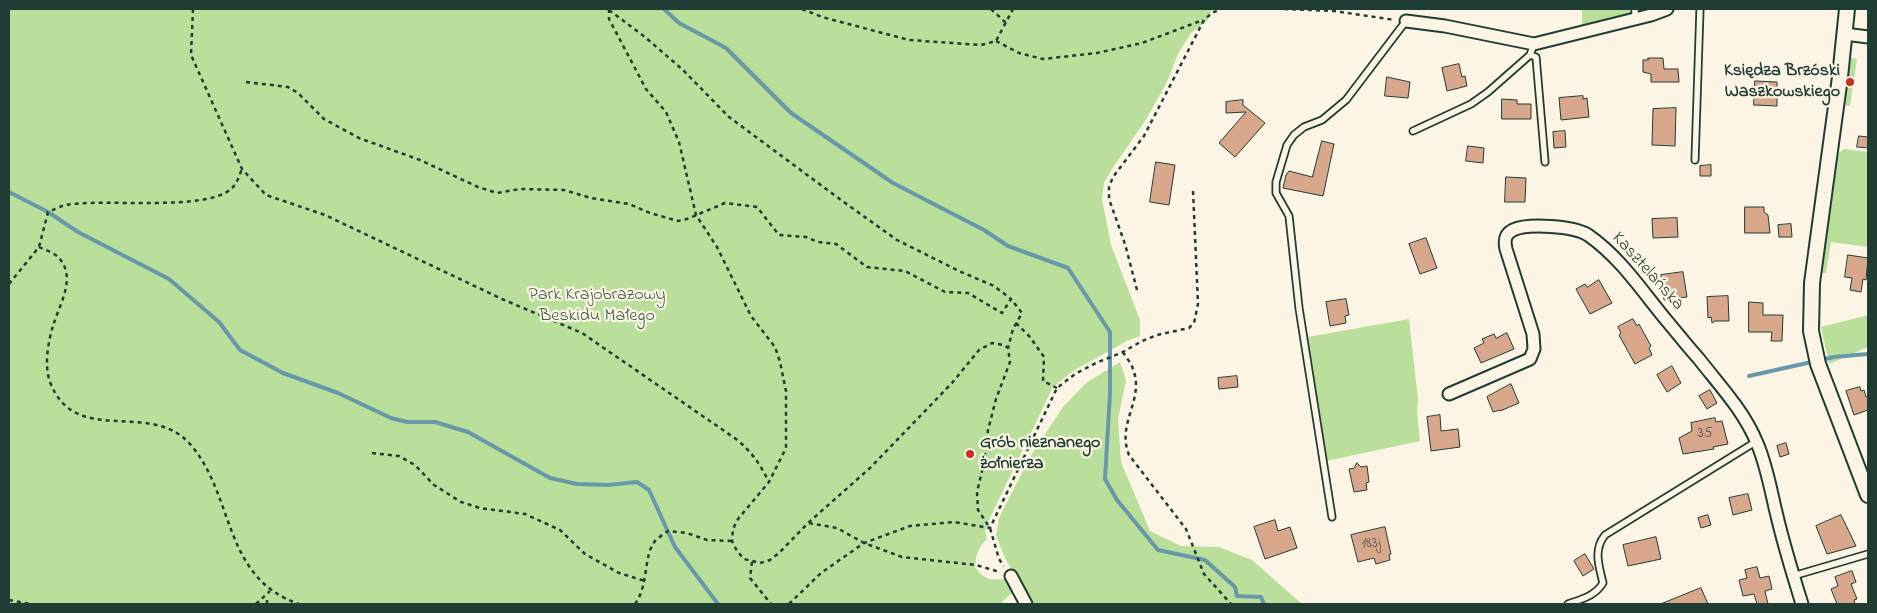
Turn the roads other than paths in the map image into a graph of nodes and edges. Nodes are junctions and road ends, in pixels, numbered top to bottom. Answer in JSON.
{"nodes":[{"id":1,"x":1667,"y":9,"type":"edge"},
{"id":2,"x":1700,"y":9,"type":"edge"},
{"id":3,"x":1847,"y":9,"type":"edge"},
{"id":4,"x":1635,"y":14,"type":"edge"},
{"id":5,"x":1406,"y":21,"type":"joint"},
{"id":6,"x":1845,"y":34,"type":"junction"},
{"id":7,"x":1868,"y":37,"type":"edge"},
{"id":8,"x":1532,"y":49,"type":"junction"},
{"id":9,"x":1413,"y":131,"type":"dead end"},
{"id":10,"x":1695,"y":160,"type":"dead end"},
{"id":11,"x":1545,"y":162,"type":"dead end"},
{"id":12,"x":1449,"y":394,"type":"dead end"},
{"id":13,"x":1756,"y":441,"type":"junction"},
{"id":14,"x":1868,"y":494,"type":"edge"},
{"id":15,"x":1332,"y":517,"type":"dead end"},
{"id":16,"x":1868,"y":554,"type":"edge"},
{"id":17,"x":1011,"y":576,"type":"road end"},
{"id":18,"x":1793,"y":576,"type":"junction"},
{"id":19,"x":1026,"y":604,"type":"edge"},
{"id":20,"x":1568,"y":604,"type":"edge"},
{"id":21,"x":1802,"y":604,"type":"edge"}],
"edges":[{"from":1,"to":4,"type":"street"},
{"from":2,"to":10,"type":"lane"},
{"from":3,"to":6,"type":"street"},
{"from":4,"to":8,"type":"street"},
{"from":5,"to":8,"type":"street"},
{"from":5,"to":15,"type":"lane"},
{"from":6,"to":7,"type":"street"},
{"from":6,"to":14,"type":"street"},
{"from":8,"to":9,"type":"lane"},
{"from":8,"to":11,"type":"lane"},
{"from":12,"to":13,"type":"street","name":"Kasztelańska"},
{"from":13,"to":18,"type":"street","name":"Kasztelańska"},
{"from":13,"to":20,"type":"lane"},
{"from":16,"to":18,"type":"lane"},
{"from":17,"to":19,"type":"street"},
{"from":18,"to":21,"type":"street","name":"Kasztelańska"}]}
